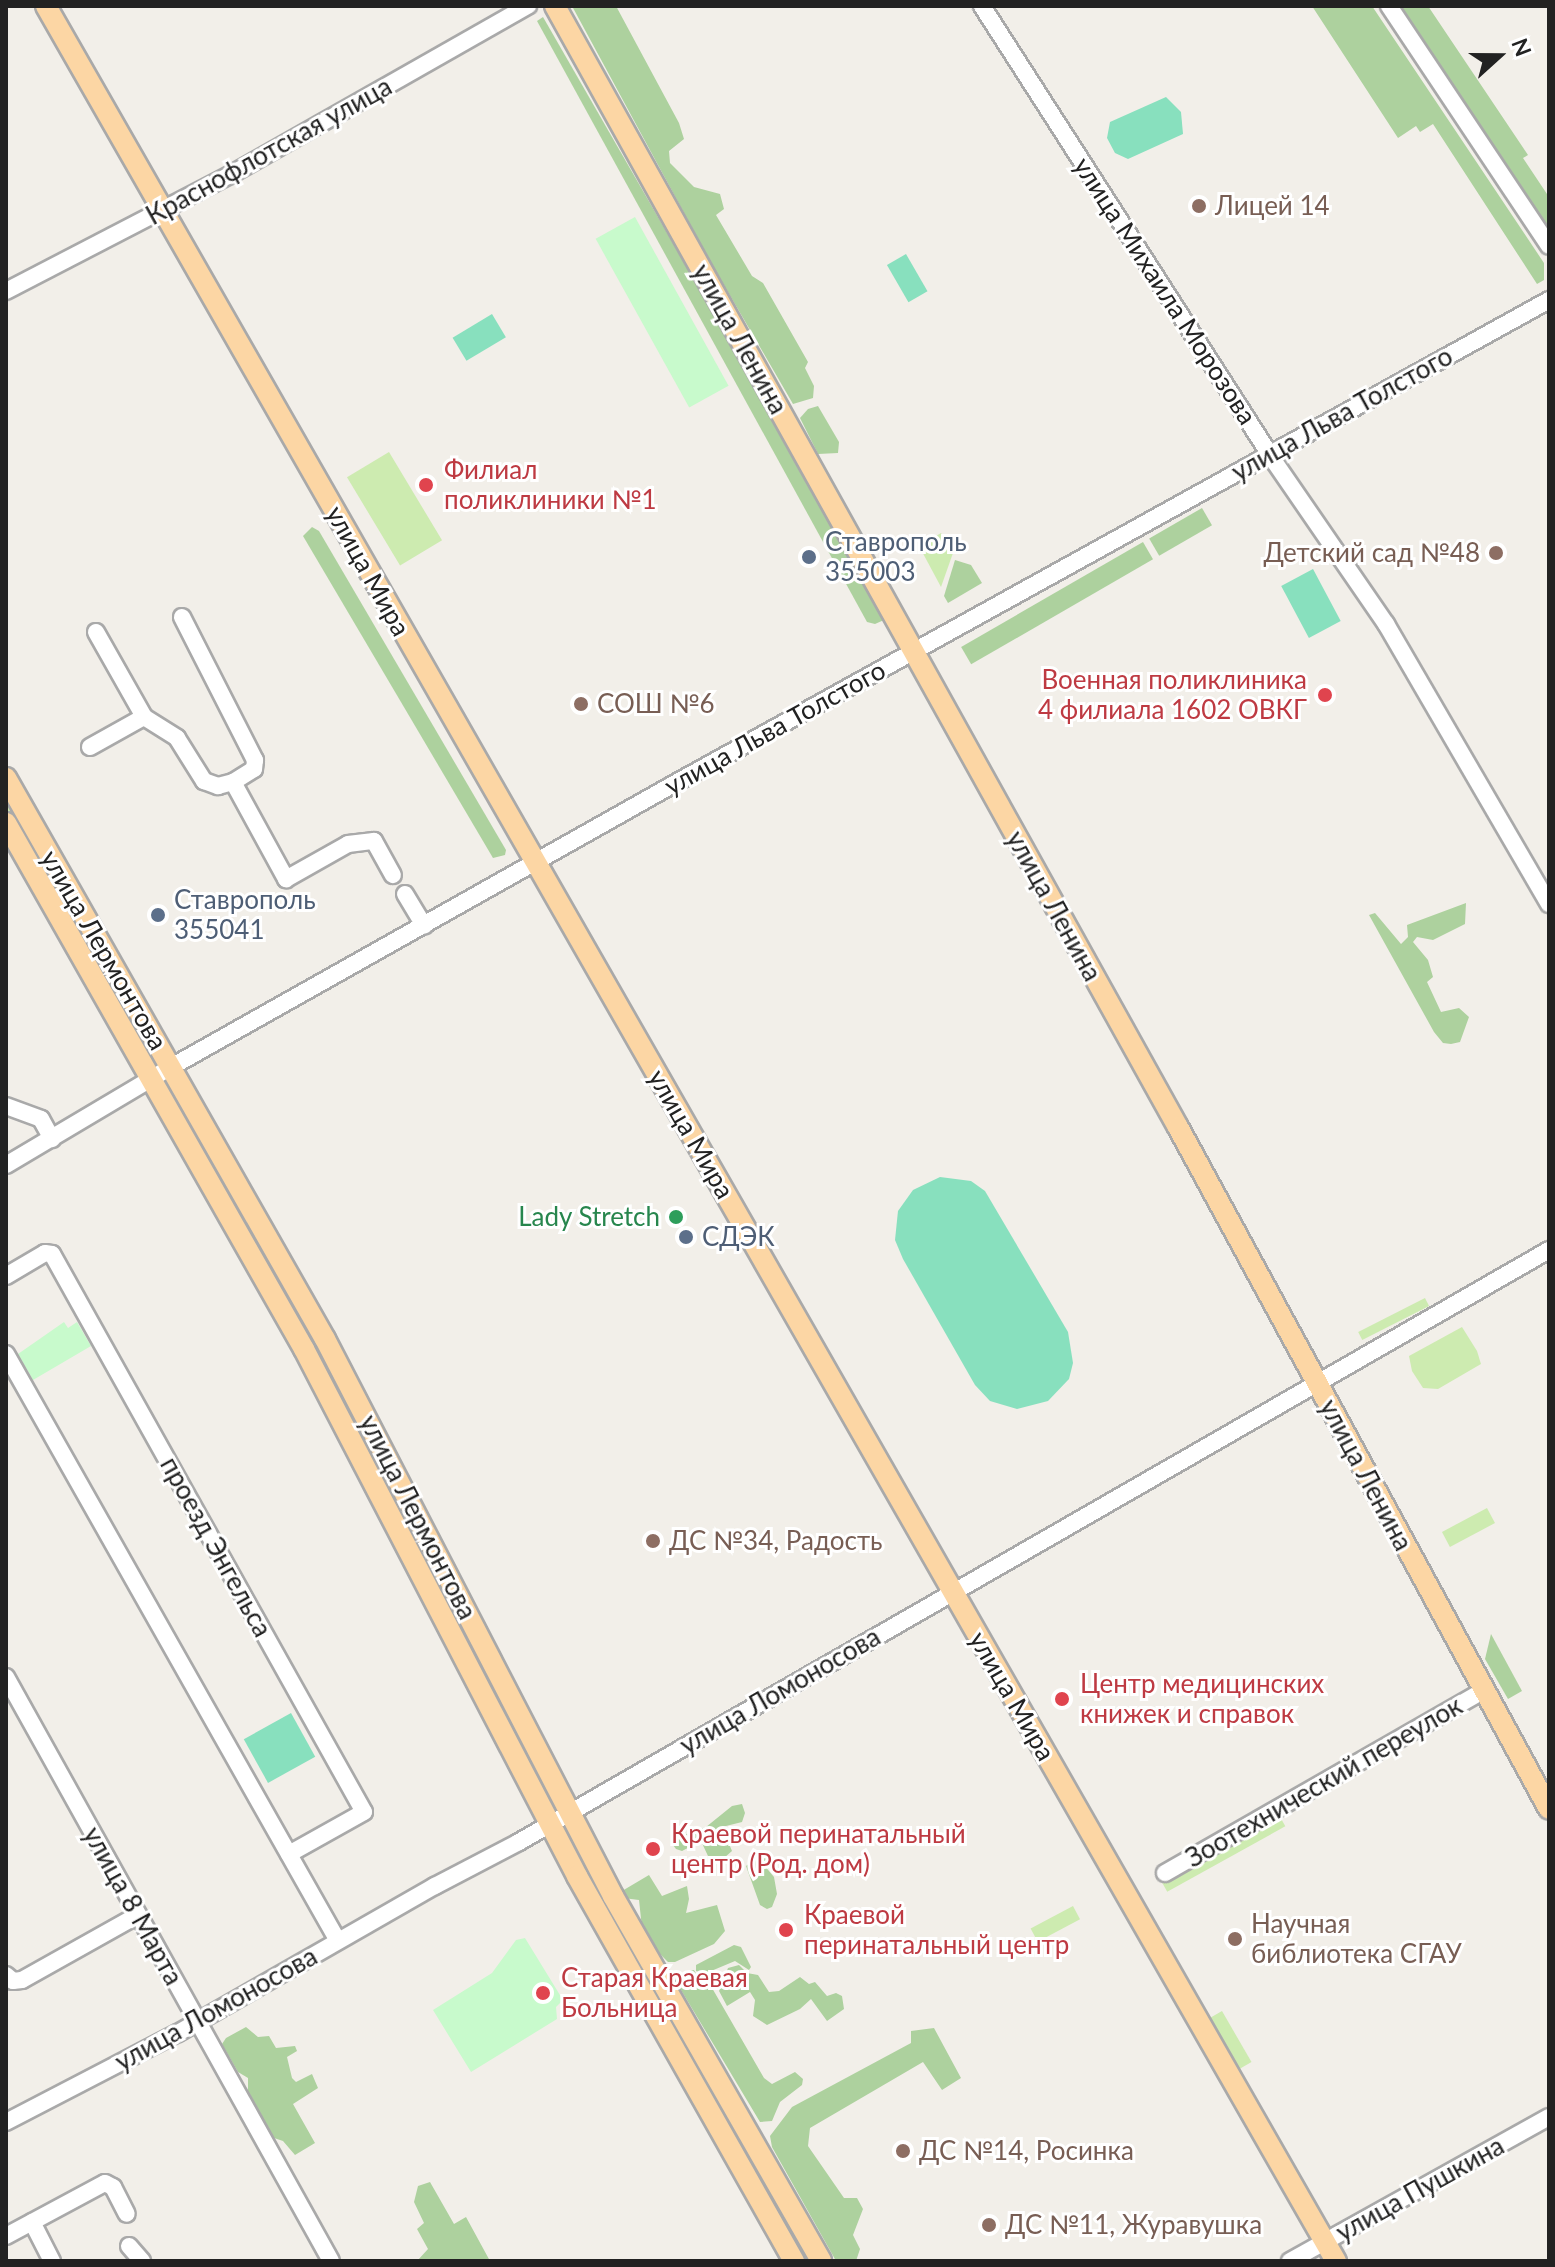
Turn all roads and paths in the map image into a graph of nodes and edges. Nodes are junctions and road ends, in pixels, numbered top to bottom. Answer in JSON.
{"nodes":[{"id":1,"x":46,"y":6,"type":"edge"},
{"id":2,"x":528,"y":6,"type":"edge"},
{"id":3,"x":555,"y":6,"type":"edge"},
{"id":4,"x":982,"y":6,"type":"edge"},
{"id":5,"x":1389,"y":6,"type":"edge"},
{"id":6,"x":163,"y":210,"type":"junction"},
{"id":7,"x":1549,"y":246,"type":"edge"},
{"id":8,"x":6,"y":291,"type":"edge"},
{"id":9,"x":1549,"y":300,"type":"edge"},
{"id":10,"x":1269,"y":454,"type":"junction"},
{"id":11,"x":182,"y":617,"type":"dead end"},
{"id":12,"x":96,"y":632,"type":"dead end"},
{"id":13,"x":912,"y":651,"type":"junction"},
{"id":14,"x":144,"y":717,"type":"junction"},
{"id":15,"x":90,"y":747,"type":"dead end"},
{"id":16,"x":6,"y":778,"type":"edge"},
{"id":17,"x":233,"y":782,"type":"junction"},
{"id":18,"x":6,"y":823,"type":"edge"},
{"id":19,"x":533,"y":864,"type":"junction"},
{"id":20,"x":393,"y":875,"type":"dead end"},
{"id":21,"x":405,"y":894,"type":"dead end"},
{"id":22,"x":1549,"y":904,"type":"edge"},
{"id":23,"x":424,"y":926,"type":"junction"},
{"id":24,"x":171,"y":1067,"type":"junction"},
{"id":25,"x":151,"y":1079,"type":"junction"},
{"id":26,"x":6,"y":1106,"type":"edge"},
{"id":27,"x":52,"y":1139,"type":"junction"},
{"id":28,"x":6,"y":1165,"type":"edge"},
{"id":29,"x":1549,"y":1250,"type":"edge"},
{"id":30,"x":6,"y":1276,"type":"edge"},
{"id":31,"x":6,"y":1354,"type":"edge"},
{"id":32,"x":1316,"y":1383,"type":"junction"},
{"id":33,"x":952,"y":1591,"type":"junction"},
{"id":34,"x":6,"y":1677,"type":"edge"},
{"id":35,"x":1483,"y":1691,"type":"junction"},
{"id":36,"x":1549,"y":1809,"type":"edge"},
{"id":37,"x":569,"y":1813,"type":"junction"},
{"id":38,"x":550,"y":1824,"type":"junction"},
{"id":39,"x":289,"y":1854,"type":"junction"},
{"id":40,"x":1165,"y":1873,"type":"dead end"},
{"id":41,"x":138,"y":1915,"type":"junction"},
{"id":42,"x":338,"y":1941,"type":"junction"},
{"id":43,"x":6,"y":1975,"type":"edge"},
{"id":44,"x":198,"y":2022,"type":"junction"},
{"id":45,"x":1549,"y":2117,"type":"edge"},
{"id":46,"x":6,"y":2122,"type":"edge"},
{"id":47,"x":127,"y":2214,"type":"dead end"},
{"id":48,"x":32,"y":2222,"type":"junction"},
{"id":49,"x":6,"y":2236,"type":"edge"},
{"id":50,"x":1325,"y":2242,"type":"junction"},
{"id":51,"x":129,"y":2246,"type":"dead end"},
{"id":52,"x":52,"y":2261,"type":"edge"},
{"id":53,"x":142,"y":2261,"type":"edge"},
{"id":54,"x":331,"y":2261,"type":"edge"},
{"id":55,"x":794,"y":2261,"type":"edge"},
{"id":56,"x":821,"y":2261,"type":"edge"},
{"id":57,"x":1290,"y":2261,"type":"edge"},
{"id":58,"x":1336,"y":2261,"type":"edge"}],
"edges":[{"from":1,"to":6,"type":"main road","name":"улица Мира"},
{"from":2,"to":6,"type":"street","name":"Краснофлотская улица"},
{"from":3,"to":13,"type":"main road","name":"улица Ленина"},
{"from":4,"to":10,"type":"street","name":"улица Михаила Морозова"},
{"from":5,"to":7,"type":"street"},
{"from":6,"to":8,"type":"street","name":"Краснофлотская улица"},
{"from":6,"to":19,"type":"main road","name":"улица Мира"},
{"from":9,"to":10,"type":"street","name":"улица Льва Толстого"},
{"from":10,"to":13,"type":"street","name":"улица Льва Толстого"},
{"from":10,"to":22,"type":"street","name":"улица Михаила Морозова"},
{"from":11,"to":17,"type":"street"},
{"from":12,"to":14,"type":"street"},
{"from":13,"to":19,"type":"street","name":"улица Льва Толстого"},
{"from":13,"to":32,"type":"main road","name":"улица Ленина"},
{"from":14,"to":15,"type":"street"},
{"from":14,"to":17,"type":"street"},
{"from":16,"to":24,"type":"main road","name":"улица Лермонтова"},
{"from":17,"to":20,"type":"street"},
{"from":18,"to":25,"type":"main road","name":"улица Лермонтова"},
{"from":19,"to":23,"type":"street","name":"улица Льва Толстого"},
{"from":19,"to":33,"type":"main road","name":"улица Мира"},
{"from":21,"to":23,"type":"street"},
{"from":23,"to":24,"type":"street","name":"улица Льва Толстого"},
{"from":24,"to":25,"type":"street","name":"улица Льва Толстого"},
{"from":24,"to":37,"type":"main road","name":"улица Лермонтова"},
{"from":25,"to":27,"type":"street","name":"улица Льва Толстого"},
{"from":25,"to":38,"type":"main road","name":"улица Лермонтова"},
{"from":26,"to":27,"type":"street"},
{"from":27,"to":28,"type":"street","name":"улица Льва Толстого"},
{"from":29,"to":32,"type":"street","name":"улица Ломоносова"},
{"from":30,"to":39,"type":"street","name":"проезд Энгельса"},
{"from":31,"to":39,"type":"street"},
{"from":32,"to":33,"type":"street","name":"улица Ломоносова"},
{"from":32,"to":35,"type":"main road","name":"улица Ленина"},
{"from":33,"to":37,"type":"street","name":"улица Ломоносова"},
{"from":33,"to":50,"type":"main road","name":"улица Мира"},
{"from":34,"to":41,"type":"street","name":"улица 8 Марта"},
{"from":35,"to":36,"type":"main road","name":"улица Ленина"},
{"from":35,"to":40,"type":"street","name":"Зоотехнический переулок"},
{"from":37,"to":38,"type":"street","name":"улица Ломоносова"},
{"from":37,"to":56,"type":"main road","name":"улица Лермонтова"},
{"from":38,"to":42,"type":"street","name":"улица Ломоносова"},
{"from":38,"to":55,"type":"main road","name":"улица Лермонтова"},
{"from":39,"to":42,"type":"street"},
{"from":41,"to":43,"type":"street"},
{"from":41,"to":44,"type":"street","name":"улица 8 Марта"},
{"from":42,"to":44,"type":"street","name":"улица Ломоносова"},
{"from":44,"to":46,"type":"street","name":"улица Ломоносова"},
{"from":44,"to":54,"type":"street","name":"улица 8 Марта"},
{"from":45,"to":50,"type":"street","name":"улица Пушкина"},
{"from":47,"to":48,"type":"street"},
{"from":48,"to":49,"type":"street"},
{"from":48,"to":52,"type":"street"},
{"from":50,"to":57,"type":"street","name":"улица Пушкина"},
{"from":50,"to":58,"type":"main road","name":"улица Мира"},
{"from":51,"to":53,"type":"street"}]}
